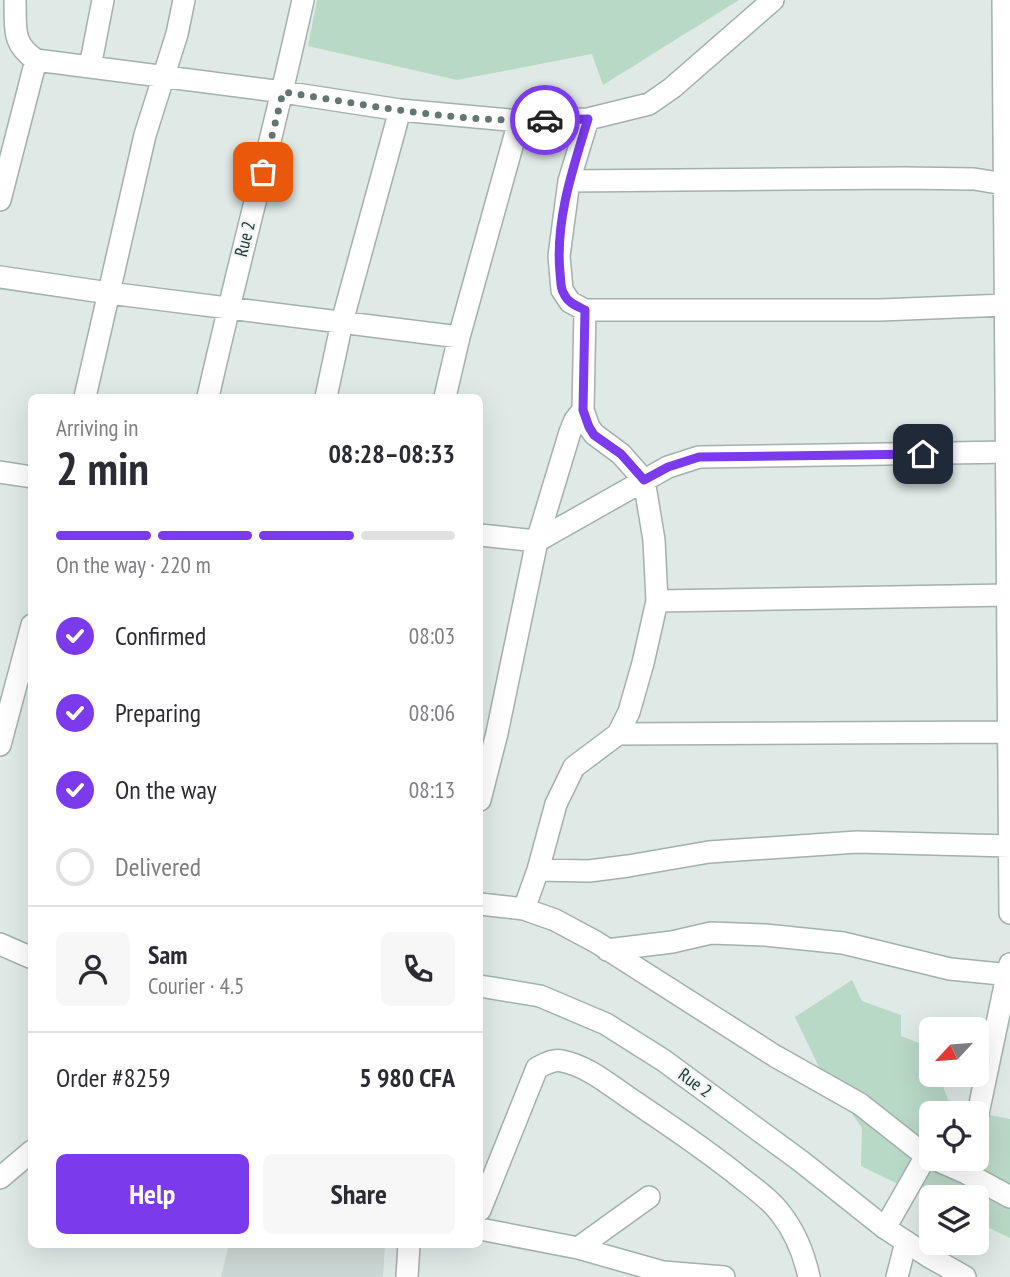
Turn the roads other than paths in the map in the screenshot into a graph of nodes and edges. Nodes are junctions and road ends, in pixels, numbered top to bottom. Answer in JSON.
{"nodes":[{"id":1,"x":15,"y":0,"type":"edge"},
{"id":2,"x":103,"y":0,"type":"edge"},
{"id":3,"x":184,"y":0,"type":"edge"},
{"id":4,"x":303,"y":0,"type":"edge"},
{"id":5,"x":773,"y":0,"type":"edge"},
{"id":6,"x":1003,"y":0,"type":"edge"},
{"id":7,"x":36,"y":60,"type":"junction"},
{"id":8,"x":90,"y":67,"type":"junction"},
{"id":9,"x":163,"y":78,"type":"junction"},
{"id":10,"x":283,"y":92,"type":"junction"},
{"id":11,"x":400,"y":110,"type":"junction"},
{"id":12,"x":588,"y":119,"type":"junction"},
{"id":13,"x":519,"y":121,"type":"junction"},
{"id":14,"x":569,"y":181,"type":"junction"},
{"id":15,"x":1007,"y":184,"type":"edge"},
{"id":16,"x":0,"y":200,"type":"edge"},
{"id":17,"x":0,"y":276,"type":"edge"},
{"id":18,"x":109,"y":293,"type":"junction"},
{"id":19,"x":1006,"y":305,"type":"junction"},
{"id":20,"x":228,"y":306,"type":"junction"},
{"id":21,"x":585,"y":310,"type":"junction"},
{"id":22,"x":342,"y":322,"type":"junction"},
{"id":23,"x":459,"y":337,"type":"junction"},
{"id":24,"x":86,"y":394,"type":"edge"},
{"id":25,"x":209,"y":394,"type":"edge"},
{"id":26,"x":327,"y":394,"type":"edge"},
{"id":27,"x":446,"y":394,"type":"edge"},
{"id":28,"x":583,"y":410,"type":"junction"},
{"id":29,"x":1008,"y":452,"type":"edge"},
{"id":30,"x":0,"y":472,"type":"edge"},
{"id":31,"x":28,"y":476,"type":"edge"},
{"id":32,"x":644,"y":480,"type":"junction"},
{"id":33,"x":483,"y":534,"type":"edge"},
{"id":34,"x":537,"y":541,"type":"junction"},
{"id":35,"x":1008,"y":595,"type":"junction"},
{"id":36,"x":657,"y":601,"type":"junction"},
{"id":37,"x":28,"y":637,"type":"edge"},
{"id":38,"x":17,"y":669,"type":"edge"},
{"id":39,"x":489,"y":731,"type":"edge"},
{"id":40,"x":1009,"y":732,"type":"edge"},
{"id":41,"x":618,"y":734,"type":"junction"},
{"id":42,"x":0,"y":745,"type":"edge"},
{"id":43,"x":483,"y":777,"type":"edge"},
{"id":44,"x":1010,"y":846,"type":"edge"},
{"id":45,"x":538,"y":870,"type":"junction"},
{"id":46,"x":483,"y":904,"type":"edge"},
{"id":47,"x":524,"y":909,"type":"junction"},
{"id":48,"x":1010,"y":913,"type":"edge"},
{"id":49,"x":0,"y":944,"type":"edge"},
{"id":50,"x":607,"y":950,"type":"junction"},
{"id":51,"x":28,"y":956,"type":"edge"},
{"id":52,"x":1009,"y":968,"type":"edge"},
{"id":53,"x":483,"y":986,"type":"edge"},
{"id":54,"x":981,"y":1101,"type":"edge"},
{"id":55,"x":919,"y":1149,"type":"edge"},
{"id":56,"x":28,"y":1154,"type":"edge"},
{"id":57,"x":921,"y":1171,"type":"edge"},
{"id":58,"x":975,"y":1171,"type":"edge"},
{"id":59,"x":0,"y":1178,"type":"edge"},
{"id":60,"x":649,"y":1197,"type":"dead end"},
{"id":61,"x":1010,"y":1197,"type":"edge"},
{"id":62,"x":483,"y":1203,"type":"edge"},
{"id":63,"x":885,"y":1228,"type":"junction"},
{"id":64,"x":483,"y":1230,"type":"edge"},
{"id":65,"x":906,"y":1242,"type":"junction"},
{"id":66,"x":409,"y":1248,"type":"edge"},
{"id":67,"x":578,"y":1248,"type":"junction"},
{"id":68,"x":407,"y":1277,"type":"edge"},
{"id":69,"x":724,"y":1277,"type":"edge"},
{"id":70,"x":810,"y":1277,"type":"edge"},
{"id":71,"x":897,"y":1277,"type":"edge"},
{"id":72,"x":965,"y":1277,"type":"edge"}],
"edges":[{"from":1,"to":7,"type":"street"},
{"from":2,"to":8,"type":"street"},
{"from":3,"to":9,"type":"street"},
{"from":4,"to":10,"type":"street","name":"Rue 2"},
{"from":5,"to":12,"type":"street"},
{"from":6,"to":15,"type":"street"},
{"from":7,"to":8,"type":"street"},
{"from":7,"to":16,"type":"street"},
{"from":8,"to":9,"type":"street"},
{"from":9,"to":10,"type":"street"},
{"from":9,"to":18,"type":"street"},
{"from":10,"to":11,"type":"street"},
{"from":10,"to":20,"type":"street","name":"Rue 2"},
{"from":11,"to":13,"type":"street"},
{"from":11,"to":22,"type":"street"},
{"from":12,"to":13,"type":"street"},
{"from":12,"to":14,"type":"street"},
{"from":13,"to":23,"type":"street"},
{"from":14,"to":15,"type":"street"},
{"from":14,"to":21,"type":"street"},
{"from":15,"to":19,"type":"street"},
{"from":17,"to":18,"type":"street"},
{"from":18,"to":20,"type":"street"},
{"from":18,"to":24,"type":"street"},
{"from":19,"to":21,"type":"street"},
{"from":19,"to":29,"type":"street"},
{"from":20,"to":22,"type":"street"},
{"from":20,"to":25,"type":"street","name":"Rue 2"},
{"from":21,"to":28,"type":"street"},
{"from":22,"to":23,"type":"street"},
{"from":22,"to":26,"type":"street"},
{"from":23,"to":27,"type":"street"},
{"from":28,"to":32,"type":"street"},
{"from":28,"to":34,"type":"street"},
{"from":29,"to":32,"type":"street"},
{"from":29,"to":35,"type":"street"},
{"from":30,"to":31,"type":"street"},
{"from":32,"to":34,"type":"street"},
{"from":32,"to":36,"type":"street"},
{"from":33,"to":34,"type":"street"},
{"from":34,"to":39,"type":"street"},
{"from":35,"to":36,"type":"street"},
{"from":35,"to":40,"type":"street"},
{"from":36,"to":41,"type":"street"},
{"from":37,"to":38,"type":"street"},
{"from":38,"to":42,"type":"street"},
{"from":39,"to":43,"type":"street"},
{"from":40,"to":41,"type":"street"},
{"from":40,"to":44,"type":"street"},
{"from":41,"to":45,"type":"street"},
{"from":44,"to":45,"type":"street"},
{"from":44,"to":48,"type":"street"},
{"from":45,"to":47,"type":"street"},
{"from":46,"to":47,"type":"street"},
{"from":47,"to":50,"type":"street"},
{"from":49,"to":51,"type":"street"},
{"from":50,"to":52,"type":"street"},
{"from":50,"to":55,"type":"street"},
{"from":52,"to":54,"type":"street"},
{"from":53,"to":63,"type":"street","name":"Rue 2"},
{"from":56,"to":59,"type":"street"},
{"from":57,"to":63,"type":"street"},
{"from":58,"to":61,"type":"street"},
{"from":60,"to":67,"type":"street"},
{"from":62,"to":70,"type":"street"},
{"from":63,"to":65,"type":"street","name":"Rue 2"},
{"from":64,"to":67,"type":"street"},
{"from":65,"to":71,"type":"street"},
{"from":65,"to":72,"type":"street","name":"Rue 2"},
{"from":66,"to":68,"type":"street"},
{"from":67,"to":69,"type":"street"}]}
